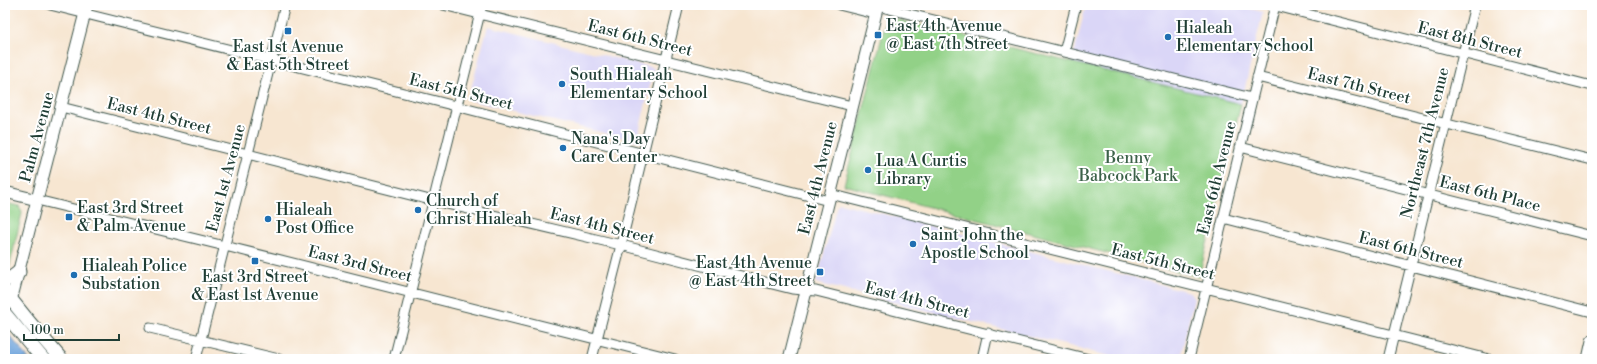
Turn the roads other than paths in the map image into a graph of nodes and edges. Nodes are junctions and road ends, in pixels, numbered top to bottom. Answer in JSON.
{"nodes":[{"id":1,"x":50,"y":5,"type":"edge"},
{"id":2,"x":285,"y":5,"type":"edge"},
{"id":3,"x":443,"y":5,"type":"edge"},
{"id":4,"x":680,"y":5,"type":"edge"},
{"id":5,"x":839,"y":5,"type":"edge"},
{"id":6,"x":1076,"y":5,"type":"edge"},
{"id":7,"x":1274,"y":5,"type":"edge"},
{"id":8,"x":1475,"y":5,"type":"edge"},
{"id":9,"x":877,"y":8,"type":"edge"},
{"id":10,"x":86,"y":9,"type":"edge"},
{"id":11,"x":481,"y":10,"type":"edge"},
{"id":12,"x":1064,"y":52,"type":"junction"},
{"id":13,"x":1462,"y":54,"type":"junction"},
{"id":14,"x":272,"y":60,"type":"junction"},
{"id":15,"x":666,"y":60,"type":"junction"},
{"id":16,"x":1258,"y":77,"type":"junction"},
{"id":17,"x":1592,"y":86,"type":"edge"},
{"id":18,"x":1252,"y":98,"type":"junction"},
{"id":19,"x":457,"y":106,"type":"junction"},
{"id":20,"x":852,"y":106,"type":"junction"},
{"id":21,"x":61,"y":107,"type":"junction"},
{"id":22,"x":1445,"y":123,"type":"junction"},
{"id":23,"x":1240,"y":147,"type":"junction"},
{"id":24,"x":644,"y":153,"type":"junction"},
{"id":25,"x":248,"y":154,"type":"junction"},
{"id":26,"x":1592,"y":160,"type":"edge"},
{"id":27,"x":5,"y":192,"type":"edge"},
{"id":28,"x":1428,"y":194,"type":"junction"},
{"id":29,"x":830,"y":197,"type":"junction"},
{"id":30,"x":37,"y":200,"type":"junction"},
{"id":31,"x":434,"y":201,"type":"junction"},
{"id":32,"x":1223,"y":218,"type":"junction"},
{"id":33,"x":1592,"y":236,"type":"edge"},
{"id":34,"x":224,"y":245,"type":"junction"},
{"id":35,"x":621,"y":245,"type":"junction"},
{"id":36,"x":1411,"y":265,"type":"junction"},
{"id":37,"x":18,"y":272,"type":"junction"},
{"id":38,"x":5,"y":280,"type":"edge"},
{"id":39,"x":1206,"y":288,"type":"junction"},
{"id":40,"x":806,"y":291,"type":"junction"},
{"id":41,"x":410,"y":293,"type":"junction"},
{"id":42,"x":8,"y":296,"type":"edge"},
{"id":43,"x":1592,"y":312,"type":"edge"},
{"id":44,"x":8,"y":318,"type":"edge"},
{"id":45,"x":150,"y":328,"type":"dead end"},
{"id":46,"x":988,"y":334,"type":"junction"},
{"id":47,"x":1393,"y":336,"type":"junction"},
{"id":48,"x":597,"y":339,"type":"junction"},
{"id":49,"x":200,"y":340,"type":"junction"},
{"id":50,"x":1592,"y":341,"type":"edge"},
{"id":51,"x":1052,"y":355,"type":"edge"},
{"id":52,"x":43,"y":359,"type":"edge"},
{"id":53,"x":61,"y":359,"type":"edge"},
{"id":54,"x":196,"y":359,"type":"edge"},
{"id":55,"x":278,"y":359,"type":"edge"},
{"id":56,"x":394,"y":359,"type":"edge"},
{"id":57,"x":592,"y":359,"type":"edge"},
{"id":58,"x":675,"y":359,"type":"edge"},
{"id":59,"x":789,"y":359,"type":"edge"},
{"id":60,"x":982,"y":359,"type":"edge"},
{"id":61,"x":1089,"y":359,"type":"edge"},
{"id":62,"x":1189,"y":359,"type":"edge"},
{"id":63,"x":1388,"y":359,"type":"edge"},
{"id":64,"x":1489,"y":359,"type":"edge"},
{"id":65,"x":1588,"y":359,"type":"edge"}],
"edges":[{"from":1,"to":10,"type":"street","name":"East 5th Street"},
{"from":2,"to":14,"type":"street","name":"East 1st Avenue"},
{"from":3,"to":11,"type":"street","name":"East 6th Street"},
{"from":4,"to":15,"type":"street"},
{"from":5,"to":9,"type":"street"},
{"from":6,"to":12,"type":"street"},
{"from":7,"to":13,"type":"street","name":"East 8th Street"},
{"from":7,"to":16,"type":"street","name":"East 6th Avenue"},
{"from":8,"to":13,"type":"street","name":"Northeast 7th Avenue"},
{"from":9,"to":12,"type":"street"},
{"from":9,"to":20,"type":"main road","name":"East 4th Avenue"},
{"from":10,"to":14,"type":"street","name":"East 5th Street"},
{"from":10,"to":21,"type":"main road","name":"Palm Avenue"},
{"from":11,"to":15,"type":"street","name":"East 6th Street"},
{"from":11,"to":19,"type":"street"},
{"from":12,"to":18,"type":"street"},
{"from":13,"to":17,"type":"street","name":"East 8th Street"},
{"from":13,"to":22,"type":"street","name":"Northeast 7th Avenue"},
{"from":14,"to":19,"type":"street","name":"East 5th Street"},
{"from":14,"to":25,"type":"street","name":"East 1st Avenue"},
{"from":15,"to":20,"type":"street","name":"East 6th Street"},
{"from":15,"to":24,"type":"street"},
{"from":16,"to":18,"type":"street","name":"East 6th Avenue"},
{"from":16,"to":22,"type":"street","name":"East 7th Street"},
{"from":18,"to":23,"type":"street","name":"East 6th Avenue"},
{"from":19,"to":24,"type":"street","name":"East 5th Street"},
{"from":19,"to":31,"type":"street"},
{"from":20,"to":29,"type":"main road","name":"East 4th Avenue"},
{"from":21,"to":25,"type":"street","name":"East 4th Street"},
{"from":21,"to":30,"type":"main road","name":"Palm Avenue"},
{"from":22,"to":26,"type":"street","name":"East 7th Street"},
{"from":22,"to":28,"type":"street","name":"Northeast 7th Avenue"},
{"from":23,"to":28,"type":"street","name":"East 6th Place"},
{"from":23,"to":32,"type":"street","name":"East 6th Avenue"},
{"from":24,"to":29,"type":"street","name":"East 5th Street"},
{"from":24,"to":35,"type":"street"},
{"from":25,"to":31,"type":"street","name":"East 4th Street"},
{"from":25,"to":34,"type":"street","name":"East 1st Avenue"},
{"from":27,"to":30,"type":"main road"},
{"from":28,"to":33,"type":"street","name":"East 6th Place"},
{"from":28,"to":36,"type":"street","name":"Northeast 7th Avenue"},
{"from":29,"to":39,"type":"street","name":"East 5th Street"},
{"from":29,"to":40,"type":"main road","name":"East 4th Avenue"},
{"from":30,"to":34,"type":"street","name":"East 3rd Street"},
{"from":30,"to":37,"type":"main road","name":"Palm Avenue"},
{"from":31,"to":35,"type":"street","name":"East 4th Street"},
{"from":31,"to":41,"type":"street"},
{"from":32,"to":36,"type":"street","name":"East 6th Street"},
{"from":32,"to":39,"type":"street","name":"East 6th Avenue"},
{"from":34,"to":41,"type":"street","name":"East 3rd Street"},
{"from":34,"to":49,"type":"street","name":"East 1st Avenue"},
{"from":35,"to":40,"type":"street","name":"East 4th Street"},
{"from":35,"to":48,"type":"street"},
{"from":36,"to":43,"type":"street","name":"East 6th Street"},
{"from":36,"to":47,"type":"street","name":"Northeast 7th Avenue"},
{"from":37,"to":38,"type":"highway"},
{"from":37,"to":42,"type":"main road","name":"Palm Avenue"},
{"from":39,"to":47,"type":"street","name":"East 5th Street"},
{"from":39,"to":62,"type":"street","name":"East 6th Avenue"},
{"from":40,"to":46,"type":"street","name":"East 4th Street"},
{"from":40,"to":59,"type":"main road","name":"East 4th Avenue"},
{"from":41,"to":48,"type":"street","name":"East 3rd Street"},
{"from":41,"to":56,"type":"street"},
{"from":42,"to":44,"type":"highway"},
{"from":42,"to":53,"type":"highway"},
{"from":44,"to":52,"type":"highway"},
{"from":45,"to":49,"type":"street"},
{"from":46,"to":51,"type":"street","name":"East 4th Street"},
{"from":46,"to":60,"type":"street"},
{"from":47,"to":63,"type":"street","name":"Northeast 7th Avenue"},
{"from":47,"to":64,"type":"street","name":"East 5th Street"},
{"from":48,"to":57,"type":"street"},
{"from":48,"to":58,"type":"street","name":"East 3rd Street"},
{"from":49,"to":54,"type":"street","name":"East 1st Avenue"},
{"from":49,"to":55,"type":"street"},
{"from":50,"to":65,"type":"main road"},
{"from":51,"to":61,"type":"street","name":"East 4th Street"}]}
